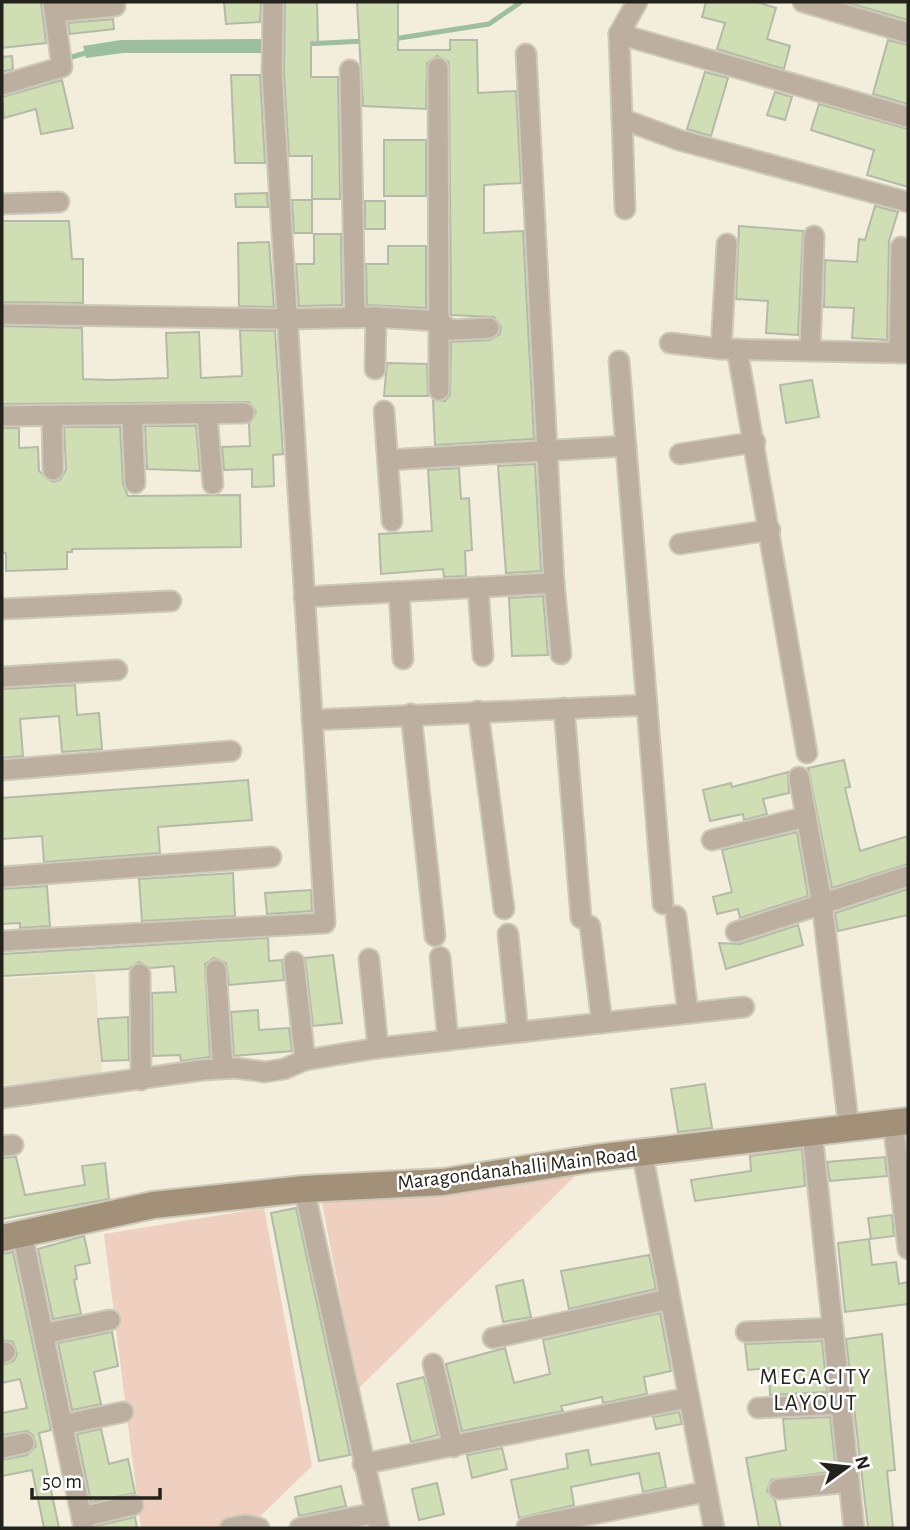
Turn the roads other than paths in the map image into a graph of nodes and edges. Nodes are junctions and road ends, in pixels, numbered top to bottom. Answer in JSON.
{"nodes":[{"id":1,"x":273,"y":2,"type":"edge"},
{"id":2,"x":637,"y":2,"type":"edge"},
{"id":3,"x":803,"y":2,"type":"edge"},
{"id":4,"x":115,"y":6,"type":"dead end"},
{"id":5,"x":54,"y":7,"type":"edge"},
{"id":6,"x":908,"y":33,"type":"edge"},
{"id":7,"x":619,"y":34,"type":"junction"},
{"id":8,"x":526,"y":54,"type":"dead end"},
{"id":9,"x":438,"y":68,"type":"dead end"},
{"id":10,"x":350,"y":71,"type":"dead end"},
{"id":11,"x":2,"y":85,"type":"edge"},
{"id":12,"x":908,"y":117,"type":"edge"},
{"id":13,"x":622,"y":119,"type":"junction"},
{"id":14,"x":60,"y":202,"type":"dead end"},
{"id":15,"x":908,"y":202,"type":"edge"},
{"id":16,"x":2,"y":204,"type":"edge"},
{"id":17,"x":625,"y":209,"type":"dead end"},
{"id":18,"x":814,"y":236,"type":"dead end"},
{"id":19,"x":727,"y":244,"type":"dead end"},
{"id":20,"x":901,"y":247,"type":"dead end"},
{"id":21,"x":2,"y":314,"type":"edge"},
{"id":22,"x":376,"y":317,"type":"junction"},
{"id":23,"x":355,"y":318,"type":"junction"},
{"id":24,"x":287,"y":319,"type":"junction"},
{"id":25,"x":439,"y":321,"type":"junction"},
{"id":26,"x":489,"y":328,"type":"dead end"},
{"id":27,"x":670,"y":343,"type":"dead end"},
{"id":28,"x":729,"y":349,"type":"junction"},
{"id":29,"x":810,"y":351,"type":"junction"},
{"id":30,"x":904,"y":353,"type":"edge"},
{"id":31,"x":619,"y":361,"type":"dead end"},
{"id":32,"x":375,"y":369,"type":"dead end"},
{"id":33,"x":439,"y":390,"type":"dead end"},
{"id":34,"x":384,"y":411,"type":"dead end"},
{"id":35,"x":244,"y":413,"type":"dead end"},
{"id":36,"x":207,"y":415,"type":"junction"},
{"id":37,"x":2,"y":416,"type":"edge"},
{"id":38,"x":52,"y":416,"type":"junction"},
{"id":39,"x":132,"y":417,"type":"junction"},
{"id":40,"x":755,"y":442,"type":"junction"},
{"id":41,"x":626,"y":446,"type":"junction"},
{"id":42,"x":547,"y":450,"type":"junction"},
{"id":43,"x":680,"y":454,"type":"dead end"},
{"id":44,"x":388,"y":460,"type":"junction"},
{"id":45,"x":53,"y":470,"type":"dead end"},
{"id":46,"x":135,"y":483,"type":"dead end"},
{"id":47,"x":213,"y":484,"type":"dead end"},
{"id":48,"x":392,"y":521,"type":"dead end"},
{"id":49,"x":770,"y":530,"type":"junction"},
{"id":50,"x":680,"y":544,"type":"dead end"},
{"id":51,"x":554,"y":583,"type":"junction"},
{"id":52,"x":478,"y":587,"type":"junction"},
{"id":53,"x":399,"y":592,"type":"junction"},
{"id":54,"x":304,"y":597,"type":"junction"},
{"id":55,"x":171,"y":601,"type":"dead end"},
{"id":56,"x":2,"y":609,"type":"edge"},
{"id":57,"x":561,"y":654,"type":"dead end"},
{"id":58,"x":483,"y":656,"type":"dead end"},
{"id":59,"x":403,"y":659,"type":"dead end"},
{"id":60,"x":117,"y":670,"type":"dead end"},
{"id":61,"x":2,"y":677,"type":"edge"},
{"id":62,"x":647,"y":705,"type":"junction"},
{"id":63,"x":564,"y":708,"type":"junction"},
{"id":64,"x":478,"y":711,"type":"junction"},
{"id":65,"x":411,"y":714,"type":"junction"},
{"id":66,"x":312,"y":720,"type":"junction"},
{"id":67,"x":231,"y":751,"type":"dead end"},
{"id":68,"x":807,"y":753,"type":"dead end"},
{"id":69,"x":2,"y":770,"type":"edge"},
{"id":70,"x":799,"y":777,"type":"dead end"},
{"id":71,"x":806,"y":817,"type":"junction"},
{"id":72,"x":712,"y":840,"type":"dead end"},
{"id":73,"x":271,"y":858,"type":"dead end"},
{"id":74,"x":908,"y":876,"type":"edge"},
{"id":75,"x":2,"y":877,"type":"edge"},
{"id":76,"x":822,"y":902,"type":"junction"},
{"id":77,"x":503,"y":909,"type":"dead end"},
{"id":78,"x":736,"y":932,"type":"dead end"},
{"id":79,"x":508,"y":934,"type":"dead end"},
{"id":80,"x":435,"y":936,"type":"dead end"},
{"id":81,"x":2,"y":941,"type":"edge"},
{"id":82,"x":440,"y":957,"type":"dead end"},
{"id":83,"x":369,"y":959,"type":"dead end"},
{"id":84,"x":294,"y":962,"type":"dead end"},
{"id":85,"x":216,"y":971,"type":"dead end"},
{"id":86,"x":140,"y":974,"type":"dead end"},
{"id":87,"x":744,"y":1007,"type":"dead end"},
{"id":88,"x":688,"y":1013,"type":"junction"},
{"id":89,"x":602,"y":1023,"type":"junction"},
{"id":90,"x":518,"y":1032,"type":"junction"},
{"id":91,"x":448,"y":1040,"type":"junction"},
{"id":92,"x":378,"y":1048,"type":"junction"},
{"id":93,"x":305,"y":1060,"type":"junction"},
{"id":94,"x":223,"y":1068,"type":"junction"},
{"id":95,"x":141,"y":1080,"type":"junction"},
{"id":96,"x":2,"y":1098,"type":"edge"},
{"id":97,"x":901,"y":1122,"type":"edge"},
{"id":98,"x":849,"y":1129,"type":"junction"},
{"id":99,"x":812,"y":1132,"type":"junction"},
{"id":100,"x":642,"y":1152,"type":"junction"},
{"id":101,"x":304,"y":1189,"type":"junction"},
{"id":102,"x":12,"y":1236,"type":"edge"},
{"id":103,"x":908,"y":1249,"type":"edge"},
{"id":104,"x":669,"y":1299,"type":"junction"},
{"id":105,"x":110,"y":1320,"type":"dead end"},
{"id":106,"x":833,"y":1328,"type":"junction"},
{"id":107,"x":747,"y":1332,"type":"dead end"},
{"id":108,"x":43,"y":1334,"type":"junction"},
{"id":109,"x":493,"y":1338,"type":"dead end"},
{"id":110,"x":433,"y":1364,"type":"dead end"},
{"id":111,"x":687,"y":1398,"type":"junction"},
{"id":112,"x":841,"y":1404,"type":"junction"},
{"id":113,"x":758,"y":1408,"type":"dead end"},
{"id":114,"x":123,"y":1412,"type":"dead end"},
{"id":115,"x":62,"y":1425,"type":"junction"},
{"id":116,"x":24,"y":1443,"type":"dead end"},
{"id":117,"x":453,"y":1447,"type":"junction"},
{"id":118,"x":2,"y":1448,"type":"edge"},
{"id":119,"x":363,"y":1464,"type":"junction"},
{"id":120,"x":849,"y":1482,"type":"junction"},
{"id":121,"x":779,"y":1489,"type":"dead end"},
{"id":122,"x":705,"y":1492,"type":"junction"},
{"id":123,"x":133,"y":1505,"type":"dead end"},
{"id":124,"x":377,"y":1521,"type":"edge"},
{"id":125,"x":83,"y":1522,"type":"edge"},
{"id":126,"x":527,"y":1527,"type":"edge"},
{"id":127,"x":230,"y":1528,"type":"edge"},
{"id":128,"x":259,"y":1528,"type":"edge"},
{"id":129,"x":300,"y":1528,"type":"edge"},
{"id":130,"x":714,"y":1528,"type":"edge"},
{"id":131,"x":854,"y":1528,"type":"edge"}],
"edges":[{"from":1,"to":24,"type":"street"},
{"from":2,"to":7,"type":"street"},
{"from":3,"to":6,"type":"street"},
{"from":4,"to":5,"type":"street"},
{"from":5,"to":11,"type":"street"},
{"from":7,"to":12,"type":"street"},
{"from":7,"to":13,"type":"street"},
{"from":8,"to":42,"type":"street"},
{"from":9,"to":25,"type":"street"},
{"from":10,"to":23,"type":"street"},
{"from":13,"to":15,"type":"street"},
{"from":13,"to":17,"type":"street"},
{"from":14,"to":16,"type":"street"},
{"from":18,"to":29,"type":"street"},
{"from":19,"to":28,"type":"street"},
{"from":20,"to":30,"type":"street"},
{"from":21,"to":24,"type":"street"},
{"from":22,"to":23,"type":"street"},
{"from":22,"to":25,"type":"street"},
{"from":22,"to":32,"type":"street"},
{"from":23,"to":24,"type":"street"},
{"from":24,"to":54,"type":"street"},
{"from":25,"to":26,"type":"street"},
{"from":25,"to":33,"type":"street"},
{"from":27,"to":28,"type":"street"},
{"from":28,"to":29,"type":"street"},
{"from":28,"to":40,"type":"street"},
{"from":29,"to":30,"type":"street"},
{"from":31,"to":41,"type":"street"},
{"from":34,"to":44,"type":"street"},
{"from":35,"to":36,"type":"street"},
{"from":36,"to":39,"type":"street"},
{"from":36,"to":47,"type":"street"},
{"from":37,"to":38,"type":"street"},
{"from":38,"to":39,"type":"street"},
{"from":38,"to":45,"type":"street"},
{"from":39,"to":46,"type":"street"},
{"from":40,"to":43,"type":"street"},
{"from":40,"to":49,"type":"street"},
{"from":41,"to":42,"type":"street"},
{"from":41,"to":62,"type":"street"},
{"from":42,"to":44,"type":"street"},
{"from":42,"to":51,"type":"street"},
{"from":44,"to":48,"type":"street"},
{"from":49,"to":50,"type":"street"},
{"from":49,"to":68,"type":"street"},
{"from":51,"to":52,"type":"street"},
{"from":51,"to":57,"type":"street"},
{"from":52,"to":53,"type":"street"},
{"from":52,"to":58,"type":"street"},
{"from":53,"to":54,"type":"street"},
{"from":53,"to":59,"type":"street"},
{"from":54,"to":66,"type":"street"},
{"from":55,"to":56,"type":"street"},
{"from":60,"to":61,"type":"street"},
{"from":62,"to":63,"type":"street"},
{"from":62,"to":88,"type":"street"},
{"from":63,"to":64,"type":"street"},
{"from":63,"to":89,"type":"street"},
{"from":64,"to":65,"type":"street"},
{"from":64,"to":77,"type":"street"},
{"from":65,"to":66,"type":"street"},
{"from":65,"to":80,"type":"street"},
{"from":66,"to":81,"type":"street"},
{"from":67,"to":69,"type":"street"},
{"from":70,"to":71,"type":"street"},
{"from":71,"to":72,"type":"street"},
{"from":71,"to":76,"type":"street"},
{"from":73,"to":75,"type":"street"},
{"from":74,"to":76,"type":"street"},
{"from":76,"to":78,"type":"street"},
{"from":76,"to":98,"type":"street"},
{"from":79,"to":90,"type":"street"},
{"from":82,"to":91,"type":"street"},
{"from":83,"to":92,"type":"street"},
{"from":84,"to":93,"type":"street"},
{"from":85,"to":94,"type":"street"},
{"from":86,"to":95,"type":"street"},
{"from":87,"to":88,"type":"street"},
{"from":88,"to":89,"type":"street"},
{"from":89,"to":90,"type":"street"},
{"from":90,"to":91,"type":"street"},
{"from":91,"to":92,"type":"street"},
{"from":92,"to":93,"type":"street"},
{"from":93,"to":94,"type":"street"},
{"from":94,"to":95,"type":"street"},
{"from":95,"to":96,"type":"street"},
{"from":97,"to":98,"type":"street","name":"Maragondanahalli Main Road"},
{"from":97,"to":103,"type":"street"},
{"from":98,"to":99,"type":"street","name":"Maragondanahalli Main Road"},
{"from":99,"to":100,"type":"street","name":"Maragondanahalli Main Road"},
{"from":99,"to":106,"type":"street"},
{"from":100,"to":101,"type":"street","name":"Maragondanahalli Main Road"},
{"from":100,"to":104,"type":"street"},
{"from":101,"to":102,"type":"street","name":"Maragondanahalli Main Road"},
{"from":101,"to":119,"type":"street"},
{"from":102,"to":108,"type":"street"},
{"from":104,"to":109,"type":"street"},
{"from":104,"to":111,"type":"street"},
{"from":105,"to":108,"type":"street"},
{"from":106,"to":107,"type":"street"},
{"from":106,"to":112,"type":"street"},
{"from":108,"to":115,"type":"street"},
{"from":110,"to":117,"type":"street"},
{"from":111,"to":117,"type":"street"},
{"from":111,"to":122,"type":"street"},
{"from":112,"to":113,"type":"street"},
{"from":112,"to":120,"type":"street"},
{"from":114,"to":115,"type":"street"},
{"from":115,"to":125,"type":"street"},
{"from":116,"to":118,"type":"street"},
{"from":117,"to":119,"type":"street"},
{"from":119,"to":124,"type":"street"},
{"from":120,"to":121,"type":"street"},
{"from":120,"to":131,"type":"street"},
{"from":122,"to":126,"type":"street"},
{"from":122,"to":130,"type":"street"},
{"from":123,"to":125,"type":"street"},
{"from":124,"to":129,"type":"street"},
{"from":127,"to":128,"type":"street"}]}
